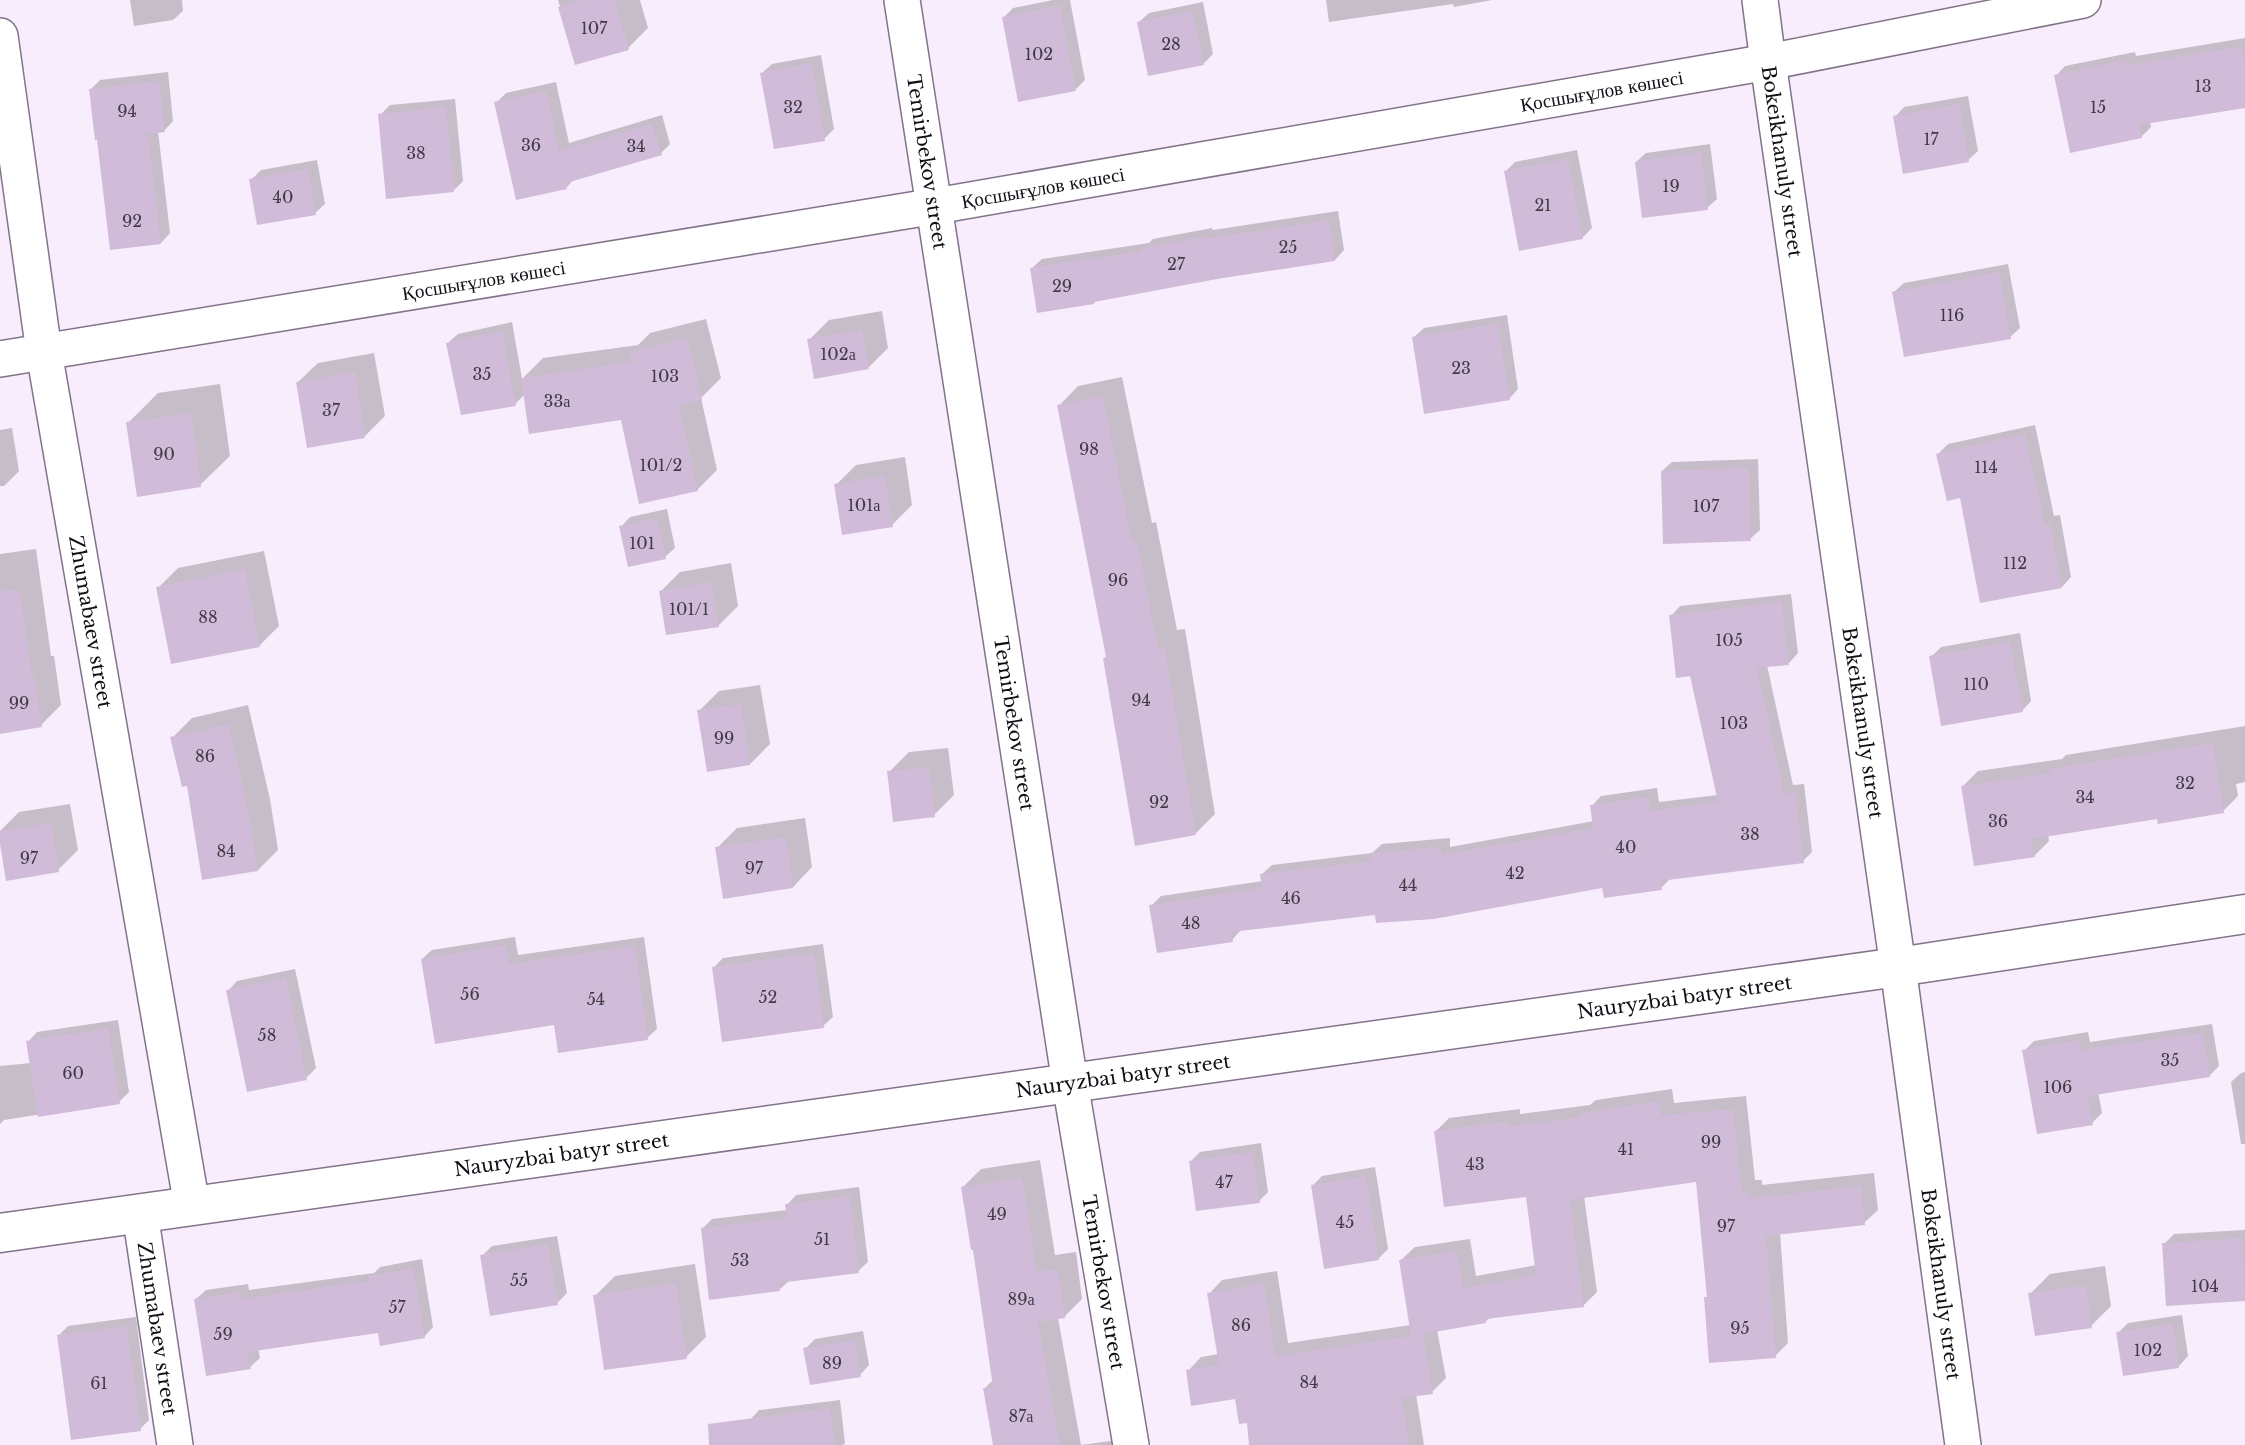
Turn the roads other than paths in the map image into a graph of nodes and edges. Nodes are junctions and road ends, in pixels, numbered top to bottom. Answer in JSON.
{"nodes":[{"id":1,"x":902,"y":0,"type":"edge"},
{"id":2,"x":1760,"y":0,"type":"edge"},
{"id":3,"x":2083,"y":0,"type":"edge"},
{"id":4,"x":0,"y":36,"type":"edge"},
{"id":5,"x":1768,"y":62,"type":"junction"},
{"id":6,"x":936,"y":206,"type":"junction"},
{"id":7,"x":44,"y":352,"type":"junction"},
{"id":8,"x":0,"y":359,"type":"edge"},
{"id":9,"x":2245,"y":914,"type":"edge"},
{"id":10,"x":1898,"y":967,"type":"junction"},
{"id":11,"x":1070,"y":1083,"type":"junction"},
{"id":12,"x":192,"y":1206,"type":"junction"},
{"id":13,"x":140,"y":1213,"type":"junction"},
{"id":14,"x":0,"y":1233,"type":"edge"},
{"id":15,"x":175,"y":1445,"type":"edge"},
{"id":16,"x":1131,"y":1445,"type":"edge"},
{"id":17,"x":1963,"y":1445,"type":"edge"}],
"edges":[{"from":1,"to":6,"type":"street","name":"Temirbekov street"},
{"from":2,"to":5,"type":"street","name":"Bokeikhanuly street"},
{"from":3,"to":5,"type":"street","name":"Қосшығұлов көшесі"},
{"from":4,"to":7,"type":"street","name":"Zhumabaev street"},
{"from":5,"to":6,"type":"street","name":"Қосшығұлов көшесі"},
{"from":5,"to":10,"type":"street","name":"Bokeikhanuly street"},
{"from":6,"to":7,"type":"street","name":"Қосшығұлов көшесі"},
{"from":6,"to":11,"type":"street","name":"Temirbekov street"},
{"from":7,"to":8,"type":"street","name":"Қосшығұлов көшесі"},
{"from":7,"to":12,"type":"street","name":"Zhumabaev street"},
{"from":9,"to":10,"type":"street","name":"Nauryzbai batyr street"},
{"from":10,"to":11,"type":"street","name":"Nauryzbai batyr street"},
{"from":10,"to":17,"type":"street","name":"Bokeikhanuly street"},
{"from":11,"to":12,"type":"street","name":"Nauryzbai batyr street"},
{"from":11,"to":16,"type":"street","name":"Temirbekov street"},
{"from":12,"to":13,"type":"street","name":"Nauryzbai batyr street"},
{"from":13,"to":14,"type":"street","name":"Nauryzbai batyr street"},
{"from":13,"to":15,"type":"street","name":"Zhumabaev street"}]}
